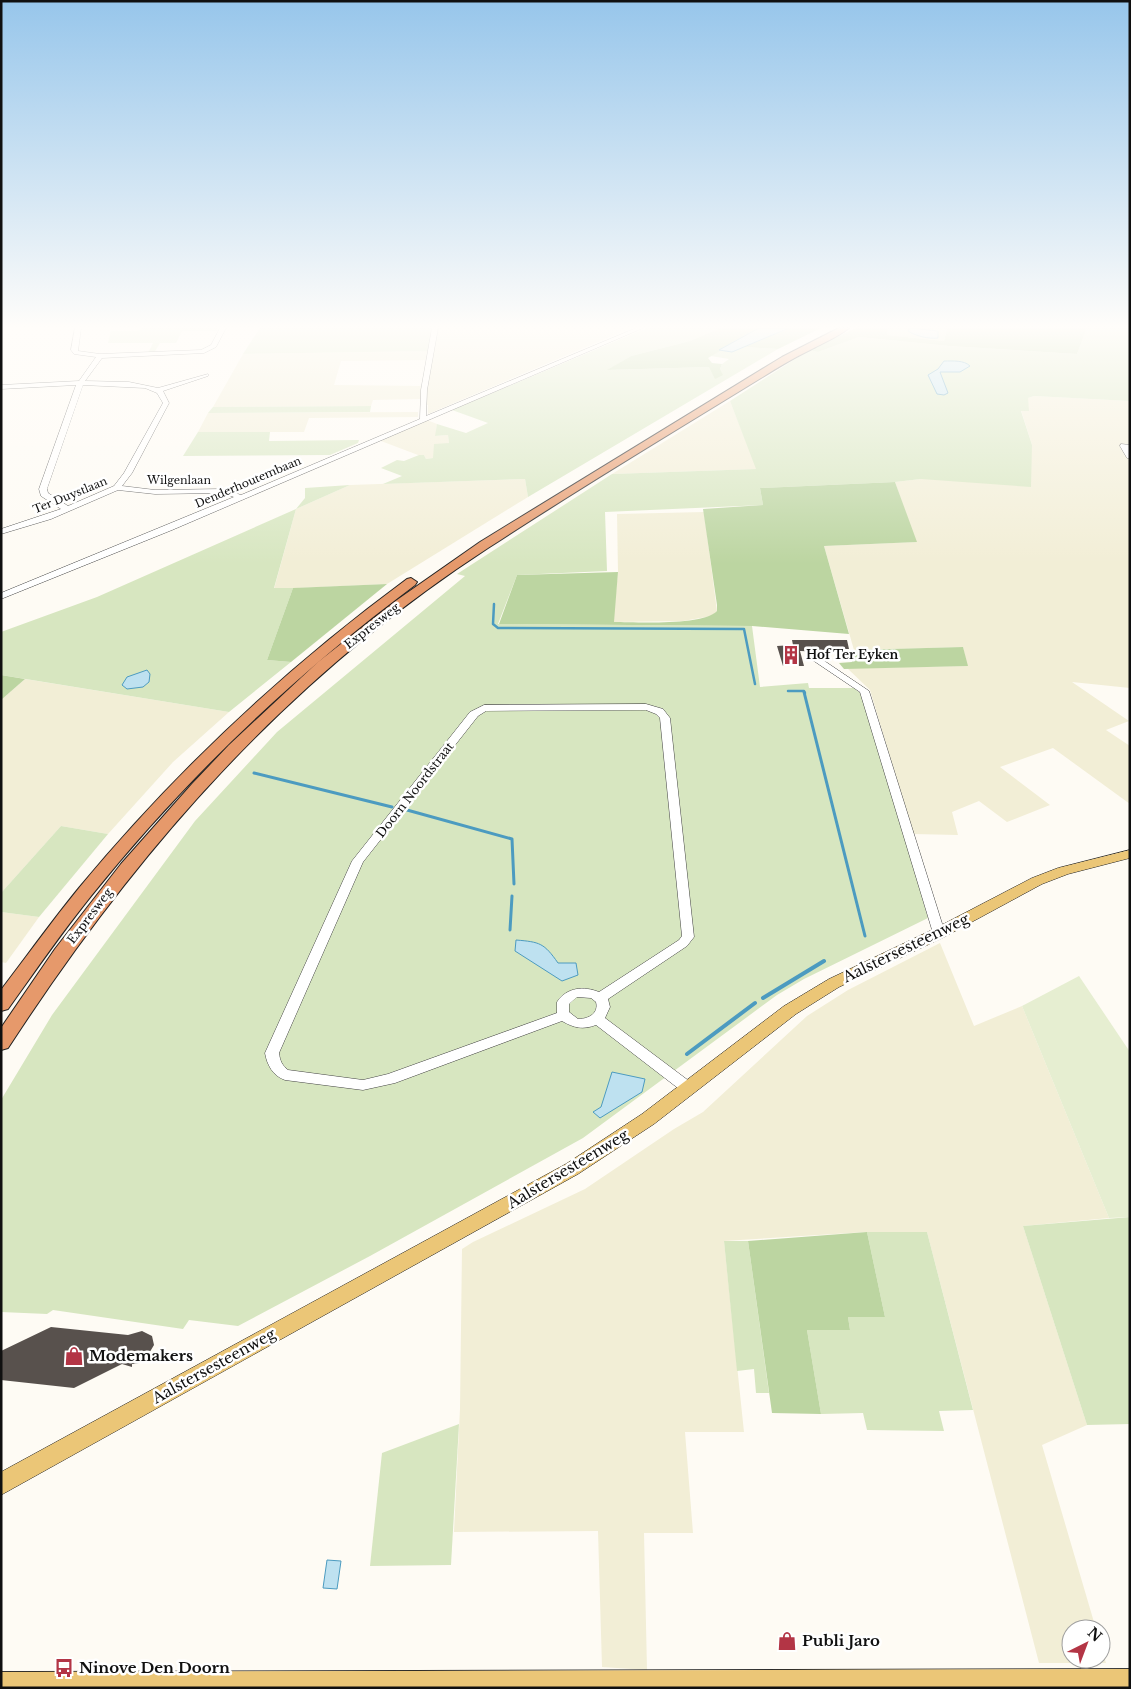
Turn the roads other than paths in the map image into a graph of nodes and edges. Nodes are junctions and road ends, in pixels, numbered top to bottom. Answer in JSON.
{"nodes":[{"id":1,"x":72,"y":407,"type":"edge"},
{"id":2,"x":164,"y":407,"type":"edge"},
{"id":3,"x":422,"y":407,"type":"edge"},
{"id":4,"x":452,"y":407,"type":"edge"},
{"id":5,"x":691,"y":407,"type":"edge"},
{"id":6,"x":708,"y":407,"type":"edge"},
{"id":7,"x":423,"y":419,"type":"junction"},
{"id":8,"x":1130,"y":447,"type":"edge"},
{"id":9,"x":1130,"y":456,"type":"edge"},
{"id":10,"x":117,"y":488,"type":"junction"},
{"id":11,"x":241,"y":497,"type":"junction"},
{"id":12,"x":67,"y":509,"type":"junction"},
{"id":13,"x":1,"y":532,"type":"edge"},
{"id":14,"x":1,"y":596,"type":"edge"},
{"id":15,"x":814,"y":658,"type":"dead end"},
{"id":16,"x":1130,"y":854,"type":"edge"},
{"id":17,"x":939,"y":933,"type":"junction"},
{"id":18,"x":599,"y":998,"type":"junction"},
{"id":19,"x":1,"y":1004,"type":"edge"},
{"id":20,"x":564,"y":1015,"type":"junction"},
{"id":21,"x":598,"y":1019,"type":"junction"},
{"id":22,"x":1,"y":1043,"type":"edge"},
{"id":23,"x":688,"y":1088,"type":"junction"},
{"id":24,"x":1,"y":1484,"type":"edge"},
{"id":25,"x":1130,"y":1681,"type":"edge"},
{"id":26,"x":1,"y":1684,"type":"edge"}],
"edges":[{"from":1,"to":12,"type":"street"},
{"from":2,"to":10,"type":"street","name":"Ter Duystlaan"},
{"from":3,"to":7,"type":"street"},
{"from":4,"to":7,"type":"street","name":"Denderhoutembaan"},
{"from":5,"to":19,"type":"highway","name":"Expresweg"},
{"from":6,"to":22,"type":"highway","name":"Expresweg"},
{"from":7,"to":11,"type":"street","name":"Denderhoutembaan"},
{"from":8,"to":9,"type":"street"},
{"from":10,"to":11,"type":"street","name":"Wilgenlaan"},
{"from":10,"to":12,"type":"street","name":"Ter Duystlaan"},
{"from":11,"to":14,"type":"street","name":"Denderhoutembaan"},
{"from":12,"to":13,"type":"street","name":"Ter Duystlaan"},
{"from":15,"to":17,"type":"street"},
{"from":16,"to":17,"type":"main road","name":"Aalstersesteenweg"},
{"from":17,"to":23,"type":"main road","name":"Aalstersesteenweg"},
{"from":18,"to":20,"type":"street"},
{"from":18,"to":20,"type":"street","name":"Doorn Noordstraat"},
{"from":18,"to":21,"type":"street"},
{"from":20,"to":21,"type":"street"},
{"from":21,"to":23,"type":"street"},
{"from":23,"to":24,"type":"main road","name":"Aalstersesteenweg"},
{"from":25,"to":26,"type":"main road"}]}
